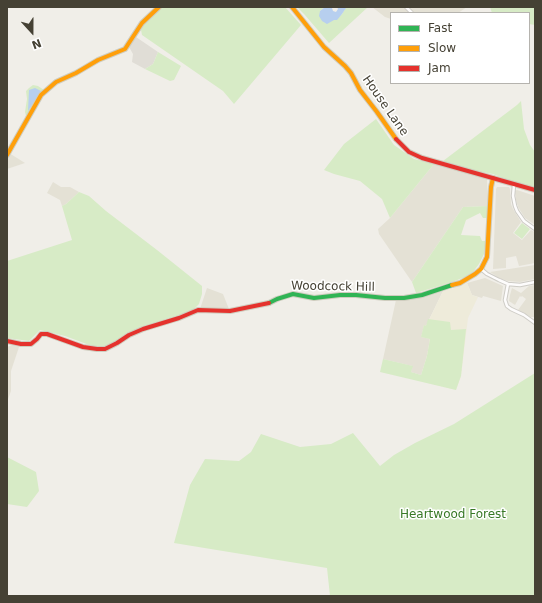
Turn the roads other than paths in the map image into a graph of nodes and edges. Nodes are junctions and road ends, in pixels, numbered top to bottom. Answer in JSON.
{"nodes":[{"id":1,"x":159,"y":7,"type":"edge"},
{"id":2,"x":292,"y":7,"type":"edge"},
{"id":3,"x":7,"y":155,"type":"edge"},
{"id":4,"x":493,"y":178,"type":"junction"},
{"id":5,"x":514,"y":185,"type":"junction"},
{"id":6,"x":535,"y":190,"type":"edge"},
{"id":7,"x":535,"y":229,"type":"edge"},
{"id":8,"x":481,"y":269,"type":"junction"},
{"id":9,"x":535,"y":282,"type":"edge"},
{"id":10,"x":508,"y":284,"type":"junction"},
{"id":11,"x":535,"y":323,"type":"edge"},
{"id":12,"x":7,"y":341,"type":"edge"}],
"edges":[{"from":1,"to":3,"type":"street"},
{"from":2,"to":4,"type":"street","name":"House Lane"},
{"from":4,"to":5,"type":"street","name":"House Lane"},
{"from":4,"to":8,"type":"street"},
{"from":5,"to":6,"type":"street","name":"House Lane"},
{"from":5,"to":7,"type":"street"},
{"from":8,"to":10,"type":"street"},
{"from":8,"to":12,"type":"street","name":"Woodcock Hill"},
{"from":9,"to":10,"type":"street"},
{"from":10,"to":11,"type":"street"}]}
